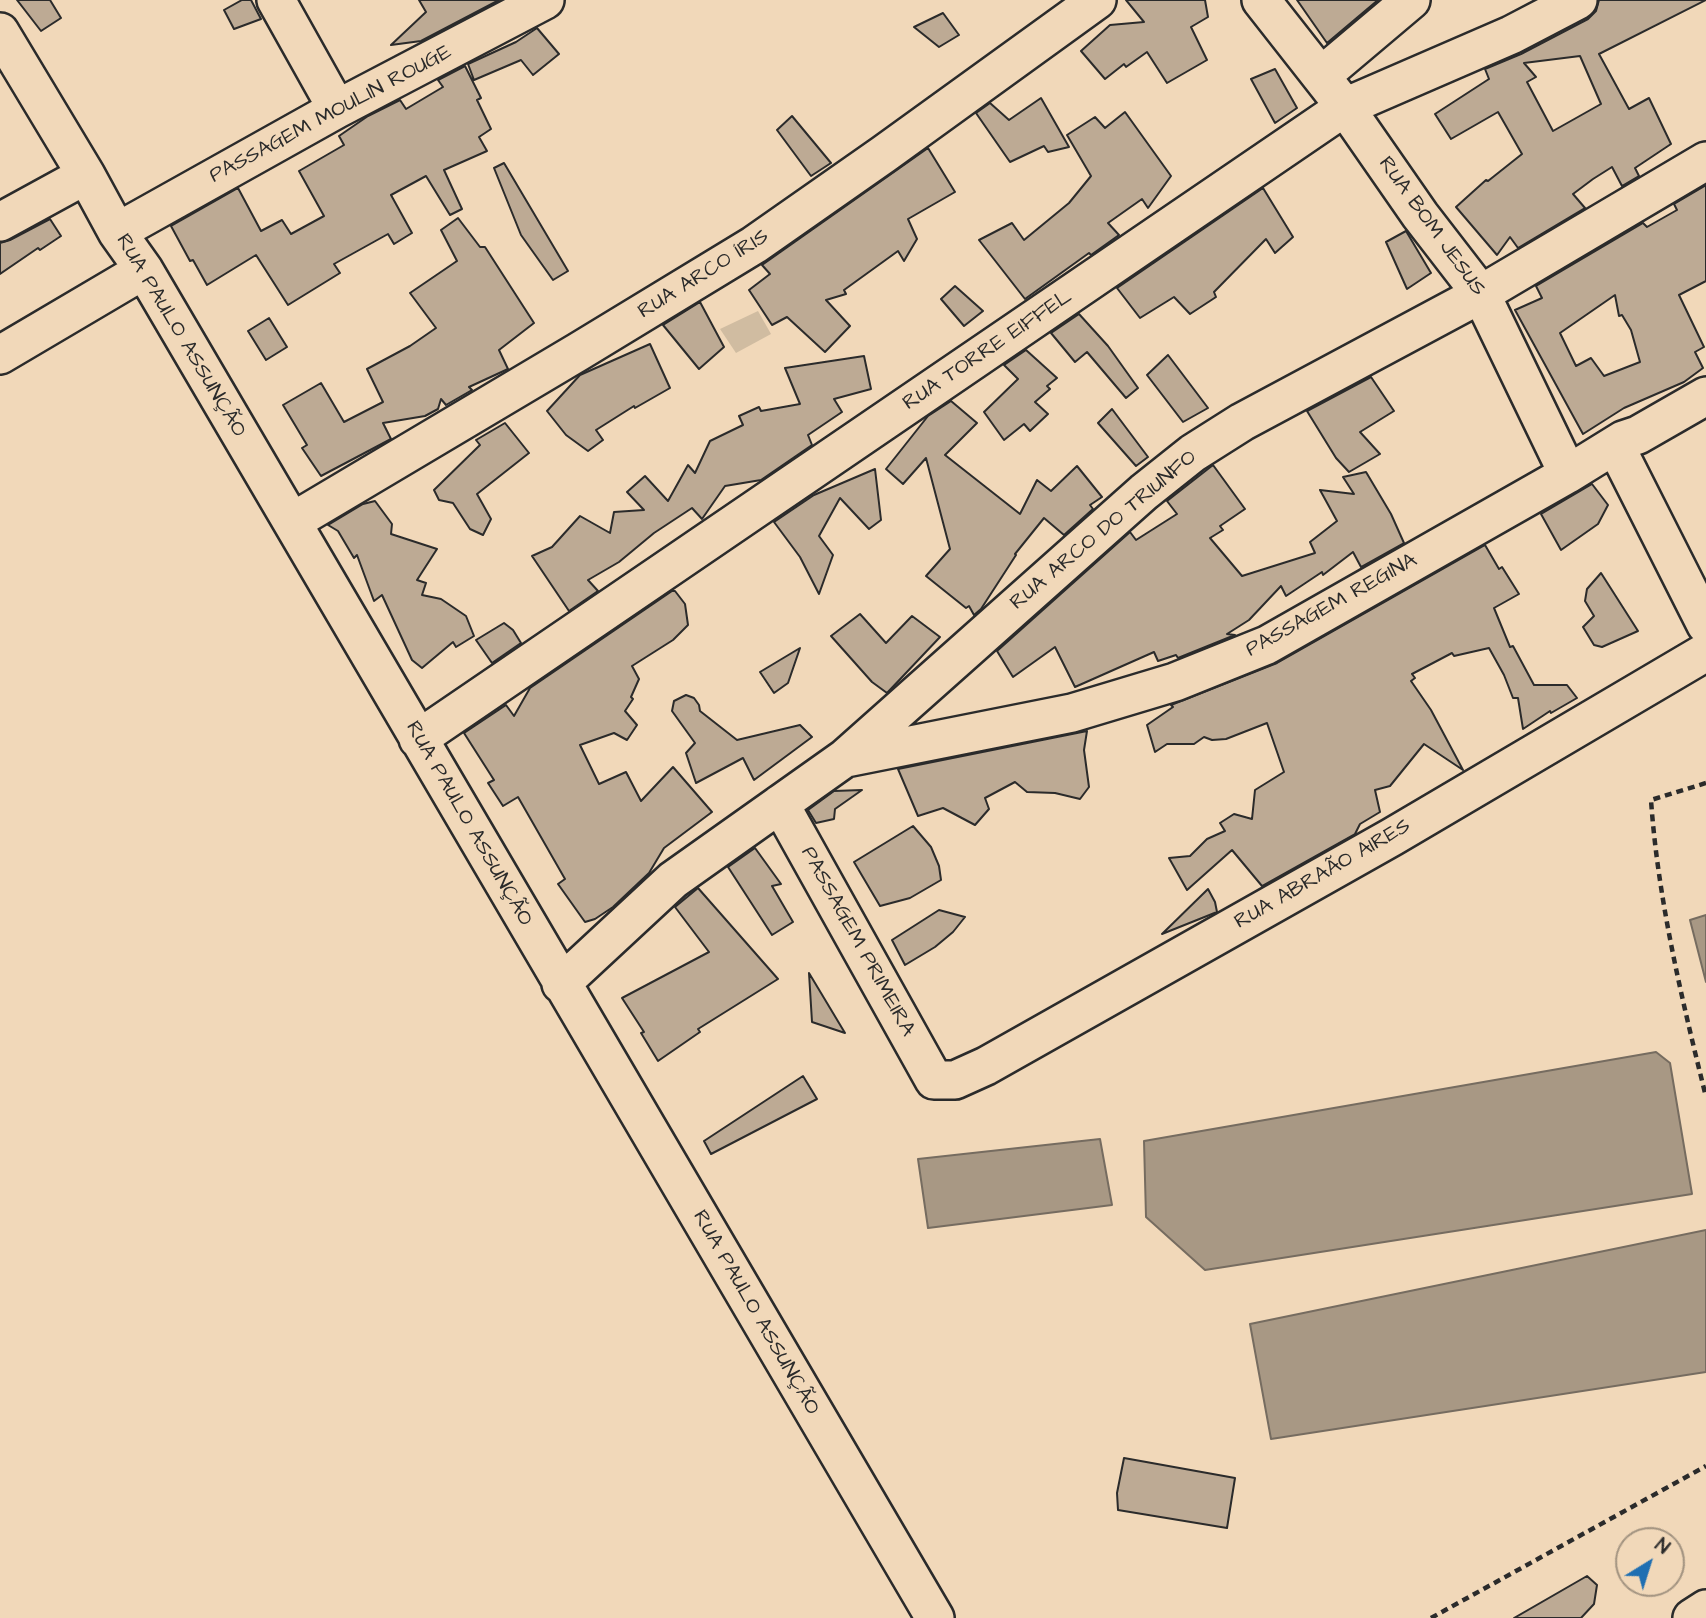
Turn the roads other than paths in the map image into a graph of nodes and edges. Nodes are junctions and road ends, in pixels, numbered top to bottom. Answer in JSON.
{"nodes":[{"id":1,"x":276,"y":0,"type":"edge"},
{"id":2,"x":1097,"y":0,"type":"edge"},
{"id":3,"x":1261,"y":0,"type":"edge"},
{"id":4,"x":1411,"y":0,"type":"edge"},
{"id":5,"x":1578,"y":0,"type":"edge"},
{"id":6,"x":541,"y":1,"type":"edge"},
{"id":7,"x":0,"y":32,"type":"edge"},
{"id":8,"x":1321,"y":76,"type":"junction"},
{"id":9,"x":1345,"y":107,"type":"junction"},
{"id":10,"x":337,"y":109,"type":"junction"},
{"id":11,"x":1706,"y":161,"type":"edge"},
{"id":12,"x":86,"y":175,"type":"junction"},
{"id":13,"x":0,"y":222,"type":"edge"},
{"id":14,"x":117,"y":232,"type":"junction"},
{"id":15,"x":144,"y":271,"type":"junction"},
{"id":16,"x":1481,"y":294,"type":"junction"},
{"id":17,"x":0,"y":355,"type":"edge"},
{"id":18,"x":1706,"y":396,"type":"edge"},
{"id":19,"x":1615,"y":445,"type":"junction"},
{"id":20,"x":1568,"y":474,"type":"junction"},
{"id":21,"x":292,"y":522,"type":"junction"},
{"id":22,"x":1706,"y":625,"type":"edge"},
{"id":23,"x":1706,"y":652,"type":"edge"},
{"id":24,"x":418,"y":739,"type":"junction"},
{"id":25,"x":845,"y":758,"type":"junction"},
{"id":26,"x":780,"y":804,"type":"junction"},
{"id":27,"x":561,"y":984,"type":"junction"},
{"id":28,"x":934,"y":1080,"type":"joint"},
{"id":29,"x":1706,"y":1609,"type":"edge"},
{"id":30,"x":934,"y":1618,"type":"edge"},
{"id":31,"x":1692,"y":1618,"type":"edge"}],
"edges":[{"from":1,"to":10,"type":"street"},
{"from":2,"to":21,"type":"street","name":"RUA ARCO ÍRIS"},
{"from":3,"to":8,"type":"street","name":"RUA BOM JESUS"},
{"from":4,"to":8,"type":"street"},
{"from":5,"to":9,"type":"street","name":"RUA TORRE EIFFEL"},
{"from":6,"to":10,"type":"street","name":"PASSAGEM MOULIN ROUGE"},
{"from":7,"to":12,"type":"street","name":"RUA PAULO ASSUNÇÃO"},
{"from":8,"to":9,"type":"street","name":"RUA BOM JESUS"},
{"from":9,"to":16,"type":"street","name":"RUA BOM JESUS"},
{"from":9,"to":24,"type":"street","name":"RUA TORRE EIFFEL"},
{"from":10,"to":14,"type":"street","name":"PASSAGEM MOULIN ROUGE"},
{"from":11,"to":16,"type":"street","name":"RUA ARCO DO TRIUNFO"},
{"from":12,"to":13,"type":"street"},
{"from":12,"to":14,"type":"street","name":"RUA PAULO ASSUNÇÃO"},
{"from":14,"to":15,"type":"street","name":"RUA PAULO ASSUNÇÃO"},
{"from":15,"to":17,"type":"street"},
{"from":15,"to":21,"type":"street","name":"RUA PAULO ASSUNÇÃO"},
{"from":16,"to":20,"type":"street","name":"RUA BOM JESUS"},
{"from":16,"to":25,"type":"street","name":"RUA ARCO DO TRIUNFO"},
{"from":18,"to":19,"type":"street","name":"PASSAGEM REGINA"},
{"from":19,"to":20,"type":"street","name":"PASSAGEM REGINA"},
{"from":19,"to":22,"type":"street"},
{"from":20,"to":25,"type":"street","name":"PASSAGEM REGINA"},
{"from":21,"to":24,"type":"street","name":"RUA PAULO ASSUNÇÃO"},
{"from":23,"to":28,"type":"street","name":"RUA ABRAÃO AIRES"},
{"from":24,"to":27,"type":"street","name":"RUA PAULO ASSUNÇÃO"},
{"from":25,"to":26,"type":"street","name":"RUA ARCO DO TRIUNFO"},
{"from":26,"to":27,"type":"street","name":"RUA ARCO DO TRIUNFO"},
{"from":26,"to":28,"type":"street","name":"PASSAGEM PRIMEIRA"},
{"from":27,"to":30,"type":"street","name":"RUA PAULO ASSUNÇÃO"},
{"from":29,"to":31,"type":"street"}]}
